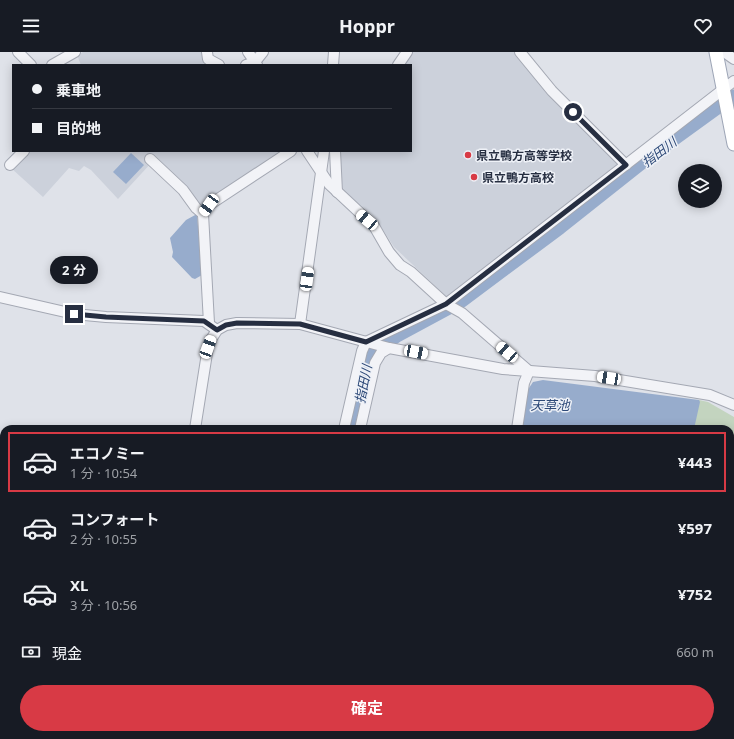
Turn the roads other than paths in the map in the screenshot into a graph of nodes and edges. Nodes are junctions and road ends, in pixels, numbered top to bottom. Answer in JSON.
{"nodes":[{"id":1,"x":18,"y":52,"type":"edge"},
{"id":2,"x":75,"y":52,"type":"edge"},
{"id":3,"x":207,"y":52,"type":"edge"},
{"id":4,"x":248,"y":52,"type":"edge"},
{"id":5,"x":263,"y":52,"type":"edge"},
{"id":6,"x":334,"y":52,"type":"edge"},
{"id":7,"x":407,"y":52,"type":"edge"},
{"id":8,"x":520,"y":52,"type":"edge"},
{"id":9,"x":716,"y":52,"type":"edge"},
{"id":10,"x":724,"y":52,"type":"edge"},
{"id":11,"x":734,"y":59,"type":"edge"},
{"id":12,"x":30,"y":64,"type":"edge"},
{"id":13,"x":54,"y":64,"type":"edge"},
{"id":14,"x":217,"y":64,"type":"edge"},
{"id":15,"x":253,"y":64,"type":"edge"},
{"id":16,"x":333,"y":64,"type":"edge"},
{"id":17,"x":399,"y":64,"type":"edge"},
{"id":18,"x":734,"y":81,"type":"edge"},
{"id":19,"x":723,"y":89,"type":"junction"},
{"id":20,"x":734,"y":144,"type":"edge"},
{"id":21,"x":23,"y":152,"type":"edge"},
{"id":22,"x":289,"y":152,"type":"edge"},
{"id":23,"x":308,"y":152,"type":"edge"},
{"id":24,"x":324,"y":152,"type":"edge"},
{"id":25,"x":335,"y":152,"type":"edge"},
{"id":26,"x":150,"y":159,"type":"dead end"},
{"id":27,"x":10,"y":165,"type":"dead end"},
{"id":28,"x":626,"y":165,"type":"junction"},
{"id":29,"x":322,"y":174,"type":"junction"},
{"id":30,"x":337,"y":192,"type":"junction"},
{"id":31,"x":203,"y":214,"type":"junction"},
{"id":32,"x":0,"y":297,"type":"edge"},
{"id":33,"x":446,"y":304,"type":"junction"},
{"id":34,"x":209,"y":323,"type":"junction"},
{"id":35,"x":300,"y":324,"type":"junction"},
{"id":36,"x":217,"y":330,"type":"junction"},
{"id":37,"x":366,"y":342,"type":"junction"},
{"id":38,"x":389,"y":348,"type":"junction"},
{"id":39,"x":530,"y":371,"type":"junction"},
{"id":40,"x":734,"y":405,"type":"edge"},
{"id":41,"x":196,"y":425,"type":"edge"},
{"id":42,"x":345,"y":425,"type":"edge"},
{"id":43,"x":361,"y":425,"type":"edge"},
{"id":44,"x":518,"y":425,"type":"edge"}],
"edges":[{"from":1,"to":12,"type":"street"},
{"from":2,"to":13,"type":"street"},
{"from":3,"to":14,"type":"street"},
{"from":4,"to":15,"type":"street"},
{"from":5,"to":15,"type":"street"},
{"from":6,"to":16,"type":"street"},
{"from":7,"to":17,"type":"street"},
{"from":8,"to":28,"type":"street"},
{"from":9,"to":19,"type":"main road"},
{"from":10,"to":11,"type":"street"},
{"from":18,"to":19,"type":"street"},
{"from":19,"to":20,"type":"main road"},
{"from":19,"to":28,"type":"street"},
{"from":21,"to":27,"type":"street"},
{"from":22,"to":31,"type":"street"},
{"from":23,"to":29,"type":"street"},
{"from":24,"to":29,"type":"street"},
{"from":25,"to":30,"type":"street"},
{"from":26,"to":31,"type":"street"},
{"from":28,"to":33,"type":"street"},
{"from":29,"to":30,"type":"street"},
{"from":29,"to":35,"type":"street"},
{"from":30,"to":33,"type":"street"},
{"from":31,"to":34,"type":"street"},
{"from":32,"to":34,"type":"street"},
{"from":33,"to":37,"type":"street"},
{"from":33,"to":39,"type":"street"},
{"from":34,"to":36,"type":"street"},
{"from":35,"to":36,"type":"street"},
{"from":35,"to":37,"type":"street"},
{"from":36,"to":41,"type":"street"},
{"from":37,"to":38,"type":"street"},
{"from":37,"to":42,"type":"street"},
{"from":38,"to":39,"type":"street"},
{"from":38,"to":43,"type":"street"},
{"from":39,"to":40,"type":"street"},
{"from":39,"to":44,"type":"street"}]}
